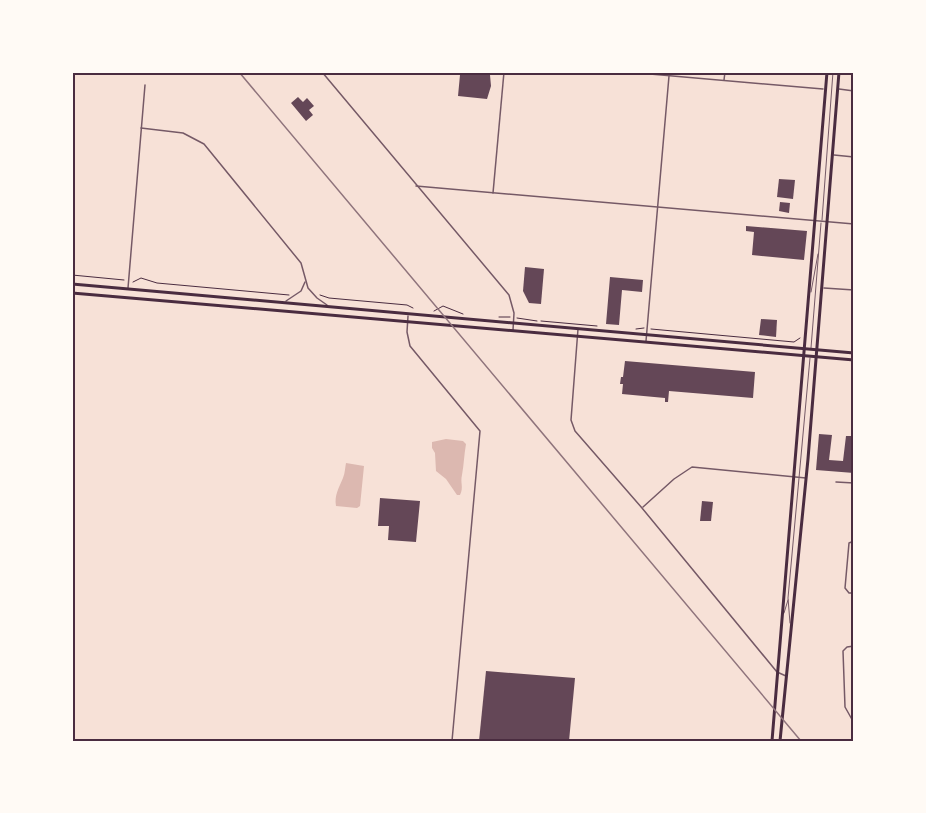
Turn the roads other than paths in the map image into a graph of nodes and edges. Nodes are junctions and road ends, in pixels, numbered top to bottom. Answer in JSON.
{"nodes":[{"id":1,"x":322,"y":72,"type":"edge"},
{"id":2,"x":504,"y":72,"type":"edge"},
{"id":3,"x":627,"y":72,"type":"edge"},
{"id":4,"x":725,"y":72,"type":"edge"},
{"id":5,"x":827,"y":72,"type":"edge"},
{"id":6,"x":832,"y":72,"type":"edge"},
{"id":7,"x":839,"y":72,"type":"edge"},
{"id":8,"x":669,"y":76,"type":"junction"},
{"id":9,"x":724,"y":81,"type":"junction"},
{"id":10,"x":145,"y":85,"type":"dead end"},
{"id":11,"x":826,"y":89,"type":"junction"},
{"id":12,"x":838,"y":89,"type":"junction"},
{"id":13,"x":854,"y":91,"type":"edge"},
{"id":14,"x":141,"y":128,"type":"junction"},
{"id":15,"x":832,"y":155,"type":"junction"},
{"id":16,"x":854,"y":157,"type":"edge"},
{"id":17,"x":416,"y":186,"type":"junction"},
{"id":18,"x":493,"y":193,"type":"junction"},
{"id":19,"x":658,"y":206,"type":"junction"},
{"id":20,"x":815,"y":220,"type":"junction"},
{"id":21,"x":822,"y":221,"type":"junction"},
{"id":22,"x":828,"y":221,"type":"junction"},
{"id":23,"x":854,"y":224,"type":"edge"},
{"id":24,"x":819,"y":249,"type":"junction"},
{"id":25,"x":305,"y":281,"type":"junction"},
{"id":26,"x":72,"y":284,"type":"edge"},
{"id":27,"x":823,"y":288,"type":"junction"},
{"id":28,"x":128,"y":289,"type":"junction"},
{"id":29,"x":854,"y":290,"type":"edge"},
{"id":30,"x":72,"y":293,"type":"edge"},
{"id":31,"x":285,"y":302,"type":"junction"},
{"id":32,"x":808,"y":303,"type":"junction"},
{"id":33,"x":329,"y":306,"type":"junction"},
{"id":34,"x":408,"y":313,"type":"junction"},
{"id":35,"x":514,"y":320,"type":"junction"},
{"id":36,"x":407,"y":322,"type":"junction"},
{"id":37,"x":578,"y":328,"type":"junction"},
{"id":38,"x":513,"y":332,"type":"junction"},
{"id":39,"x":647,"y":334,"type":"junction"},
{"id":40,"x":578,"y":338,"type":"junction"},
{"id":41,"x":646,"y":342,"type":"junction"},
{"id":42,"x":804,"y":347,"type":"junction"},
{"id":43,"x":811,"y":348,"type":"junction"},
{"id":44,"x":818,"y":348,"type":"junction"},
{"id":45,"x":854,"y":353,"type":"edge"},
{"id":46,"x":803,"y":356,"type":"junction"},
{"id":47,"x":810,"y":356,"type":"junction"},
{"id":48,"x":817,"y":357,"type":"junction"},
{"id":49,"x":854,"y":360,"type":"edge"},
{"id":50,"x":794,"y":477,"type":"junction"},
{"id":51,"x":799,"y":477,"type":"junction"},
{"id":52,"x":806,"y":478,"type":"junction"},
{"id":53,"x":836,"y":482,"type":"dead end"},
{"id":54,"x":854,"y":483,"type":"edge"},
{"id":55,"x":642,"y":508,"type":"junction"},
{"id":56,"x":854,"y":541,"type":"edge"},
{"id":57,"x":854,"y":593,"type":"edge"},
{"id":58,"x":788,"y":598,"type":"junction"},
{"id":59,"x":782,"y":619,"type":"junction"},
{"id":60,"x":791,"y":628,"type":"junction"},
{"id":61,"x":854,"y":646,"type":"edge"},
{"id":62,"x":777,"y":672,"type":"junction"},
{"id":63,"x":787,"y":676,"type":"junction"},
{"id":64,"x":854,"y":723,"type":"edge"},
{"id":65,"x":452,"y":741,"type":"edge"},
{"id":66,"x":772,"y":741,"type":"edge"},
{"id":67,"x":780,"y":741,"type":"edge"}],
"edges":[{"from":1,"to":17,"type":"street"},
{"from":2,"to":18,"type":"street"},
{"from":3,"to":8,"type":"street"},
{"from":4,"to":9,"type":"street"},
{"from":5,"to":11,"type":"main road"},
{"from":6,"to":21,"type":"lane"},
{"from":7,"to":12,"type":"main road"},
{"from":8,"to":9,"type":"street"},
{"from":8,"to":19,"type":"street"},
{"from":9,"to":11,"type":"street"},
{"from":10,"to":14,"type":"street"},
{"from":11,"to":20,"type":"main road"},
{"from":12,"to":13,"type":"street"},
{"from":12,"to":15,"type":"main road"},
{"from":14,"to":25,"type":"street"},
{"from":14,"to":28,"type":"street"},
{"from":15,"to":16,"type":"street"},
{"from":15,"to":22,"type":"main road"},
{"from":17,"to":18,"type":"street"},
{"from":17,"to":35,"type":"street"},
{"from":18,"to":19,"type":"street"},
{"from":19,"to":20,"type":"street"},
{"from":19,"to":39,"type":"street"},
{"from":20,"to":21,"type":"street"},
{"from":20,"to":32,"type":"main road"},
{"from":21,"to":22,"type":"street"},
{"from":21,"to":24,"type":"lane"},
{"from":22,"to":23,"type":"street"},
{"from":22,"to":27,"type":"main road"},
{"from":24,"to":32,"type":"lane"},
{"from":24,"to":43,"type":"lane"},
{"from":25,"to":31,"type":"street"},
{"from":25,"to":33,"type":"street"},
{"from":26,"to":28,"type":"main road"},
{"from":27,"to":29,"type":"street"},
{"from":27,"to":44,"type":"main road"},
{"from":28,"to":31,"type":"main road"},
{"from":30,"to":36,"type":"main road"},
{"from":31,"to":33,"type":"main road"},
{"from":32,"to":42,"type":"main road"},
{"from":33,"to":34,"type":"main road"},
{"from":34,"to":35,"type":"main road"},
{"from":34,"to":36,"type":"street"},
{"from":35,"to":37,"type":"main road"},
{"from":35,"to":38,"type":"street"},
{"from":36,"to":38,"type":"main road"},
{"from":36,"to":65,"type":"street"},
{"from":37,"to":39,"type":"main road"},
{"from":37,"to":40,"type":"street"},
{"from":38,"to":40,"type":"main road"},
{"from":39,"to":41,"type":"street"},
{"from":39,"to":42,"type":"main road"},
{"from":40,"to":41,"type":"main road"},
{"from":40,"to":55,"type":"street"},
{"from":41,"to":46,"type":"main road"},
{"from":42,"to":43,"type":"main road"},
{"from":42,"to":46,"type":"main road"},
{"from":43,"to":44,"type":"main road"},
{"from":43,"to":47,"type":"lane"},
{"from":44,"to":45,"type":"main road"},
{"from":44,"to":48,"type":"main road"},
{"from":46,"to":47,"type":"main road"},
{"from":46,"to":50,"type":"main road"},
{"from":47,"to":48,"type":"main road"},
{"from":47,"to":51,"type":"lane"},
{"from":48,"to":49,"type":"main road"},
{"from":48,"to":52,"type":"main road"},
{"from":50,"to":51,"type":"street"},
{"from":50,"to":55,"type":"street"},
{"from":50,"to":59,"type":"main road"},
{"from":51,"to":52,"type":"street"},
{"from":51,"to":58,"type":"lane"},
{"from":52,"to":60,"type":"main road"},
{"from":53,"to":54,"type":"street"},
{"from":55,"to":62,"type":"street"},
{"from":56,"to":57,"type":"street"},
{"from":58,"to":59,"type":"lane"},
{"from":58,"to":60,"type":"lane"},
{"from":59,"to":62,"type":"main road"},
{"from":60,"to":63,"type":"main road"},
{"from":61,"to":64,"type":"street"},
{"from":62,"to":63,"type":"street"},
{"from":62,"to":66,"type":"main road"},
{"from":63,"to":67,"type":"main road"}]}
